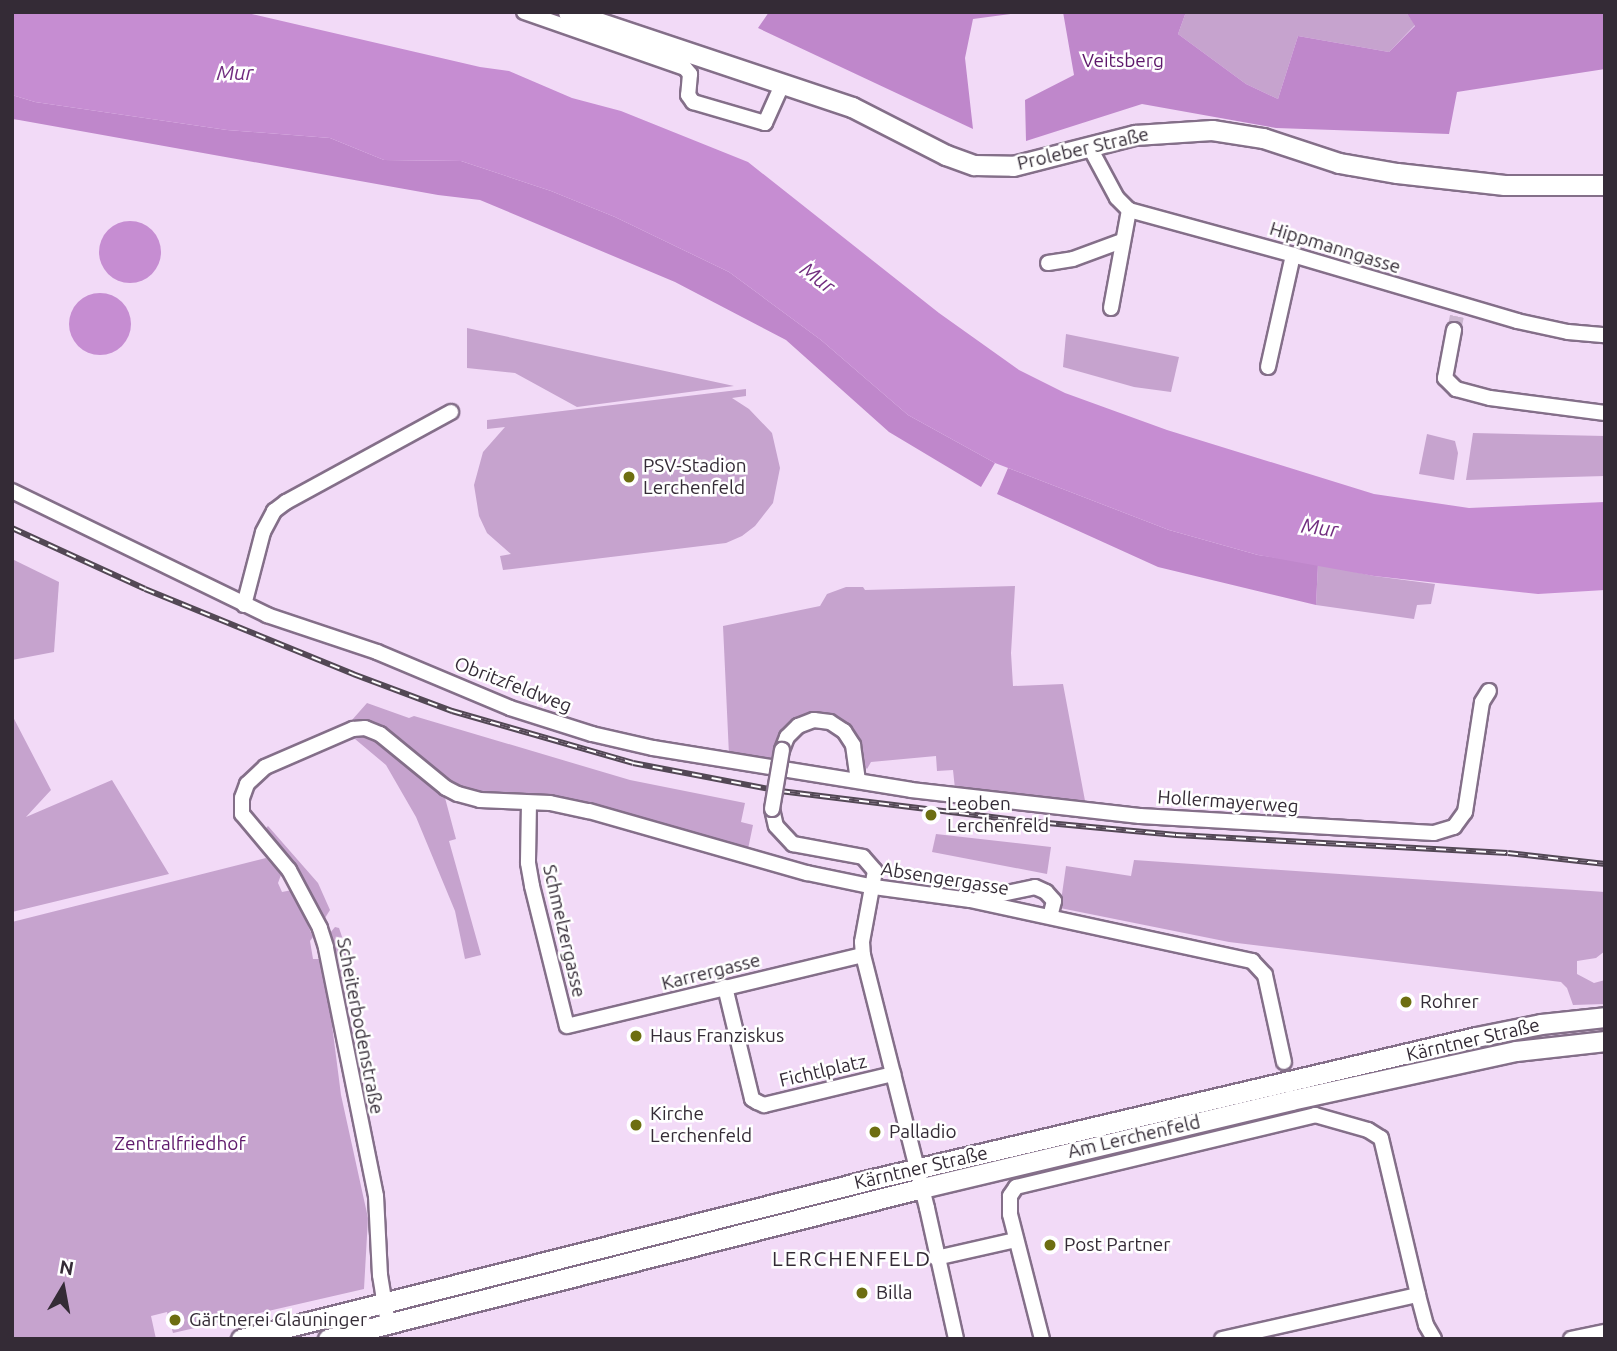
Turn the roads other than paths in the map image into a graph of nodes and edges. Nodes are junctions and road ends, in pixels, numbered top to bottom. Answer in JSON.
{"nodes":[{"id":1,"x":524,"y":12,"type":"edge"},
{"id":2,"x":568,"y":12,"type":"edge"},
{"id":3,"x":782,"y":85,"type":"junction"},
{"id":4,"x":1089,"y":146,"type":"junction"},
{"id":5,"x":1605,"y":185,"type":"edge"},
{"id":6,"x":1129,"y":211,"type":"junction"},
{"id":7,"x":1122,"y":242,"type":"junction"},
{"id":8,"x":1293,"y":255,"type":"junction"},
{"id":9,"x":1048,"y":263,"type":"dead end"},
{"id":10,"x":1111,"y":308,"type":"dead end"},
{"id":11,"x":1457,"y":317,"type":"junction"},
{"id":12,"x":1605,"y":335,"type":"edge"},
{"id":13,"x":1268,"y":367,"type":"dead end"},
{"id":14,"x":451,"y":412,"type":"dead end"},
{"id":15,"x":1605,"y":413,"type":"edge"},
{"id":16,"x":12,"y":491,"type":"edge"},
{"id":17,"x":244,"y":605,"type":"junction"},
{"id":18,"x":1489,"y":691,"type":"dead end"},
{"id":19,"x":858,"y":780,"type":"junction"},
{"id":20,"x":529,"y":803,"type":"junction"},
{"id":21,"x":874,"y":887,"type":"junction"},
{"id":22,"x":970,"y":900,"type":"junction"},
{"id":23,"x":1050,"y":917,"type":"junction"},
{"id":24,"x":863,"y":955,"type":"junction"},
{"id":25,"x":725,"y":987,"type":"junction"},
{"id":26,"x":1605,"y":1017,"type":"edge"},
{"id":27,"x":568,"y":1026,"type":"joint"},
{"id":28,"x":1605,"y":1041,"type":"edge"},
{"id":29,"x":1284,"y":1062,"type":"dead end"},
{"id":30,"x":893,"y":1074,"type":"junction"},
{"id":31,"x":917,"y":1169,"type":"junction"},
{"id":32,"x":922,"y":1188,"type":"junction"},
{"id":33,"x":1015,"y":1240,"type":"junction"},
{"id":34,"x":936,"y":1258,"type":"junction"},
{"id":35,"x":1418,"y":1295,"type":"junction"},
{"id":36,"x":383,"y":1302,"type":"junction"},
{"id":37,"x":388,"y":1324,"type":"junction"},
{"id":38,"x":1605,"y":1332,"type":"edge"},
{"id":39,"x":241,"y":1339,"type":"edge"},
{"id":40,"x":328,"y":1339,"type":"edge"},
{"id":41,"x":956,"y":1339,"type":"edge"},
{"id":42,"x":1042,"y":1339,"type":"edge"},
{"id":43,"x":1222,"y":1339,"type":"edge"},
{"id":44,"x":1434,"y":1339,"type":"edge"},
{"id":45,"x":1571,"y":1339,"type":"edge"}],
"edges":[{"from":1,"to":3,"type":"street"},
{"from":2,"to":3,"type":"main road","name":"Proleber Straße"},
{"from":3,"to":4,"type":"main road","name":"Proleber Straße"},
{"from":4,"to":5,"type":"main road","name":"Proleber Straße"},
{"from":4,"to":6,"type":"street"},
{"from":6,"to":7,"type":"street"},
{"from":6,"to":8,"type":"street","name":"Hippmanngasse"},
{"from":7,"to":9,"type":"street"},
{"from":7,"to":10,"type":"street"},
{"from":8,"to":11,"type":"street","name":"Hippmanngasse"},
{"from":8,"to":13,"type":"street"},
{"from":11,"to":12,"type":"street","name":"Hippmanngasse"},
{"from":11,"to":15,"type":"street"},
{"from":14,"to":17,"type":"street"},
{"from":16,"to":17,"type":"street","name":"Obritzfeldweg"},
{"from":17,"to":19,"type":"street","name":"Obritzfeldweg"},
{"from":18,"to":19,"type":"street","name":"Hollermayerweg"},
{"from":19,"to":21,"type":"street","bridge":true},
{"from":20,"to":21,"type":"street","name":"Absengergasse"},
{"from":20,"to":27,"type":"street","name":"Schmelzergasse"},
{"from":20,"to":36,"type":"street","name":"Scheiterbodenstraße"},
{"from":21,"to":22,"type":"street","name":"Absengergasse"},
{"from":21,"to":24,"type":"street","name":"Fichtlplatz"},
{"from":22,"to":23,"type":"street","name":"Absengergasse"},
{"from":22,"to":23,"type":"street"},
{"from":23,"to":29,"type":"street","name":"Absengergasse"},
{"from":24,"to":25,"type":"street","name":"Karrergasse"},
{"from":24,"to":30,"type":"street","name":"Fichtlplatz"},
{"from":25,"to":27,"type":"street","name":"Karrergasse"},
{"from":25,"to":30,"type":"street","name":"Fichtlplatz"},
{"from":26,"to":31,"type":"main road","name":"Kärntner Straße"},
{"from":28,"to":32,"type":"main road","name":"Kärntner Straße"},
{"from":30,"to":31,"type":"street","name":"Fichtlplatz"},
{"from":31,"to":32,"type":"street"},
{"from":31,"to":36,"type":"main road","name":"Kärntner Straße"},
{"from":32,"to":34,"type":"street"},
{"from":32,"to":37,"type":"main road","name":"Kärntner Straße"},
{"from":33,"to":34,"type":"street"},
{"from":33,"to":35,"type":"street","name":"Am Lerchenfeld"},
{"from":33,"to":42,"type":"street","name":"Am Lerchenfeld"},
{"from":34,"to":41,"type":"street"},
{"from":35,"to":43,"type":"street"},
{"from":35,"to":44,"type":"street"},
{"from":36,"to":37,"type":"street","name":"Scheiterbodenstraße"},
{"from":36,"to":39,"type":"main road","name":"Kärntner Straße"},
{"from":37,"to":40,"type":"main road","name":"Kärntner Straße"},
{"from":38,"to":45,"type":"street"}]}
